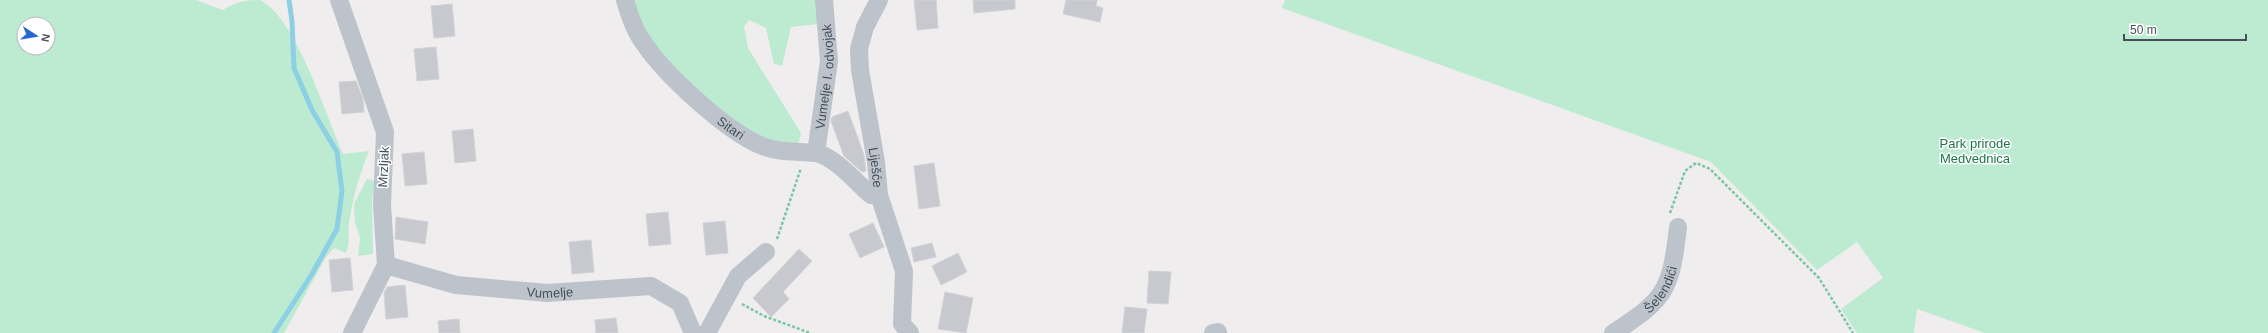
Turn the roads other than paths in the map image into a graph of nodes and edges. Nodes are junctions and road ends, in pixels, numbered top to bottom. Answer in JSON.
{"nodes":[{"id":1,"x":339,"y":0,"type":"edge"},
{"id":2,"x":625,"y":0,"type":"edge"},
{"id":3,"x":824,"y":0,"type":"edge"},
{"id":4,"x":879,"y":0,"type":"edge"},
{"id":5,"x":812,"y":153,"type":"junction"},
{"id":6,"x":879,"y":195,"type":"junction"},
{"id":7,"x":1678,"y":227,"type":"road end"},
{"id":8,"x":766,"y":252,"type":"road end"},
{"id":9,"x":386,"y":265,"type":"junction"},
{"id":10,"x":352,"y":333,"type":"edge"},
{"id":11,"x":693,"y":333,"type":"edge"},
{"id":12,"x":707,"y":333,"type":"edge"},
{"id":13,"x":910,"y":333,"type":"edge"},
{"id":14,"x":1613,"y":333,"type":"edge"}],
"edges":[{"from":1,"to":9,"type":"street","name":"Mrzljak"},
{"from":2,"to":5,"type":"street","name":"Sitari"},
{"from":3,"to":5,"type":"street","name":"Vumelje I. odvojak"},
{"from":4,"to":6,"type":"street","name":"Liješće"},
{"from":5,"to":6,"type":"street","name":"Sitari"},
{"from":6,"to":13,"type":"street","name":"Liješće"},
{"from":7,"to":14,"type":"street","name":"Šelendići"},
{"from":8,"to":12,"type":"street"},
{"from":9,"to":10,"type":"street"},
{"from":9,"to":11,"type":"street","name":"Vumelje"}]}
